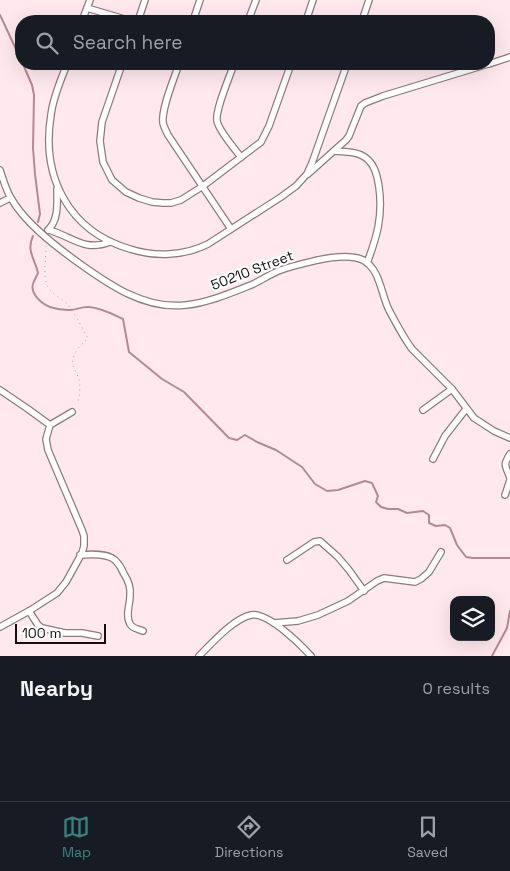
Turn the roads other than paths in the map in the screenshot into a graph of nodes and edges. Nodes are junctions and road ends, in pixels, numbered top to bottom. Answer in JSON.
{"nodes":[{"id":1,"x":90,"y":0,"type":"edge"},
{"id":2,"x":145,"y":0,"type":"edge"},
{"id":3,"x":200,"y":0,"type":"edge"},
{"id":4,"x":256,"y":0,"type":"edge"},
{"id":5,"x":313,"y":0,"type":"edge"},
{"id":6,"x":369,"y":0,"type":"edge"},
{"id":7,"x":87,"y":8,"type":"junction"},
{"id":8,"x":84,"y":15,"type":"edge"},
{"id":9,"x":111,"y":15,"type":"edge"},
{"id":10,"x":140,"y":15,"type":"edge"},
{"id":11,"x":195,"y":15,"type":"edge"},
{"id":12,"x":250,"y":15,"type":"edge"},
{"id":13,"x":308,"y":15,"type":"edge"},
{"id":14,"x":364,"y":15,"type":"edge"},
{"id":15,"x":510,"y":56,"type":"edge"},
{"id":16,"x":495,"y":62,"type":"edge"},
{"id":17,"x":65,"y":70,"type":"edge"},
{"id":18,"x":120,"y":70,"type":"edge"},
{"id":19,"x":177,"y":70,"type":"edge"},
{"id":20,"x":232,"y":70,"type":"edge"},
{"id":21,"x":289,"y":70,"type":"edge"},
{"id":22,"x":345,"y":70,"type":"edge"},
{"id":23,"x":469,"y":70,"type":"edge"},
{"id":24,"x":334,"y":152,"type":"junction"},
{"id":25,"x":241,"y":157,"type":"junction"},
{"id":26,"x":0,"y":170,"type":"edge"},
{"id":27,"x":303,"y":180,"type":"junction"},
{"id":28,"x":57,"y":185,"type":"junction"},
{"id":29,"x":203,"y":186,"type":"junction"},
{"id":30,"x":10,"y":198,"type":"junction"},
{"id":31,"x":0,"y":203,"type":"edge"},
{"id":32,"x":231,"y":229,"type":"junction"},
{"id":33,"x":49,"y":230,"type":"junction"},
{"id":34,"x":45,"y":236,"type":"junction"},
{"id":35,"x":110,"y":242,"type":"junction"},
{"id":36,"x":367,"y":264,"type":"junction"},
{"id":37,"x":452,"y":389,"type":"junction"},
{"id":38,"x":0,"y":390,"type":"edge"},
{"id":39,"x":466,"y":409,"type":"junction"},
{"id":40,"x":423,"y":410,"type":"dead end"},
{"id":41,"x":72,"y":412,"type":"dead end"},
{"id":42,"x":50,"y":425,"type":"junction"},
{"id":43,"x":510,"y":438,"type":"edge"},
{"id":44,"x":510,"y":454,"type":"edge"},
{"id":45,"x":433,"y":459,"type":"dead end"},
{"id":46,"x":510,"y":479,"type":"edge"},
{"id":47,"x":504,"y":495,"type":"dead end"},
{"id":48,"x":441,"y":552,"type":"dead end"},
{"id":49,"x":80,"y":555,"type":"junction"},
{"id":50,"x":287,"y":560,"type":"dead end"},
{"id":51,"x":364,"y":591,"type":"junction"},
{"id":52,"x":29,"y":611,"type":"junction"},
{"id":53,"x":274,"y":623,"type":"junction"},
{"id":54,"x":0,"y":627,"type":"edge"},
{"id":55,"x":143,"y":631,"type":"dead end"},
{"id":56,"x":98,"y":636,"type":"dead end"},
{"id":57,"x":199,"y":656,"type":"edge"},
{"id":58,"x":311,"y":656,"type":"edge"}],
"edges":[{"from":1,"to":7,"type":"street"},
{"from":2,"to":10,"type":"street"},
{"from":3,"to":11,"type":"street"},
{"from":4,"to":12,"type":"street"},
{"from":5,"to":13,"type":"street"},
{"from":6,"to":14,"type":"street"},
{"from":7,"to":8,"type":"street"},
{"from":7,"to":9,"type":"street"},
{"from":15,"to":16,"type":"street"},
{"from":17,"to":28,"type":"street"},
{"from":18,"to":29,"type":"street"},
{"from":19,"to":29,"type":"street"},
{"from":20,"to":25,"type":"street"},
{"from":21,"to":25,"type":"street"},
{"from":22,"to":27,"type":"street"},
{"from":23,"to":24,"type":"street"},
{"from":24,"to":27,"type":"street"},
{"from":24,"to":36,"type":"street"},
{"from":25,"to":29,"type":"street"},
{"from":26,"to":30,"type":"street","name":"50210 Street"},
{"from":27,"to":32,"type":"street"},
{"from":28,"to":33,"type":"street"},
{"from":28,"to":35,"type":"street"},
{"from":29,"to":32,"type":"street"},
{"from":30,"to":31,"type":"street"},
{"from":30,"to":34,"type":"street","name":"50210 Street"},
{"from":32,"to":35,"type":"street"},
{"from":33,"to":34,"type":"street"},
{"from":33,"to":35,"type":"street"},
{"from":34,"to":36,"type":"street","name":"50210 Street"},
{"from":36,"to":37,"type":"street"},
{"from":37,"to":39,"type":"street"},
{"from":37,"to":40,"type":"street"},
{"from":38,"to":42,"type":"street"},
{"from":39,"to":43,"type":"street"},
{"from":39,"to":45,"type":"street"},
{"from":41,"to":42,"type":"street"},
{"from":42,"to":49,"type":"street"},
{"from":44,"to":46,"type":"street"},
{"from":46,"to":47,"type":"street"},
{"from":48,"to":51,"type":"street"},
{"from":49,"to":52,"type":"street"},
{"from":49,"to":55,"type":"street"},
{"from":50,"to":51,"type":"street"},
{"from":51,"to":53,"type":"street"},
{"from":52,"to":54,"type":"street"},
{"from":52,"to":56,"type":"street"},
{"from":53,"to":57,"type":"street"},
{"from":53,"to":58,"type":"street"}]}
